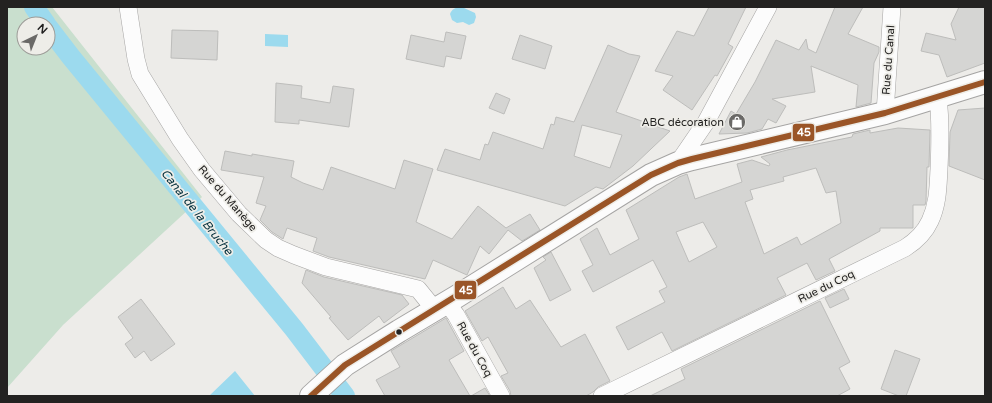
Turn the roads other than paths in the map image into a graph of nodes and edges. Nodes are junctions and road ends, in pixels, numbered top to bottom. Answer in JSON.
{"nodes":[{"id":1,"x":128,"y":7,"type":"edge"},
{"id":2,"x":768,"y":7,"type":"edge"},
{"id":3,"x":892,"y":7,"type":"edge"},
{"id":4,"x":985,"y":82,"type":"edge"},
{"id":5,"x":938,"y":98,"type":"junction"},
{"id":6,"x":885,"y":113,"type":"junction"},
{"id":7,"x":678,"y":163,"type":"junction"},
{"id":8,"x":441,"y":306,"type":"junction"},
{"id":9,"x":314,"y":393,"type":"edge"},
{"id":10,"x":501,"y":396,"type":"edge"},
{"id":11,"x":602,"y":396,"type":"edge"}],
"edges":[{"from":1,"to":8,"type":"street","name":"Rue du Manège"},
{"from":2,"to":7,"type":"street"},
{"from":3,"to":6,"type":"street","name":"Rue du Canal"},
{"from":4,"to":5,"type":"main road","name":"Rue du Canal"},
{"from":5,"to":6,"type":"main road","name":"Rue du Canal"},
{"from":5,"to":11,"type":"street","name":"Rue du Coq"},
{"from":6,"to":7,"type":"main road","name":"Rue du Canal"},
{"from":7,"to":8,"type":"main road","name":"Rue du Canal"},
{"from":8,"to":9,"type":"main road","name":"Rue du Canal"},
{"from":8,"to":10,"type":"street","name":"Rue du Coq"}]}
